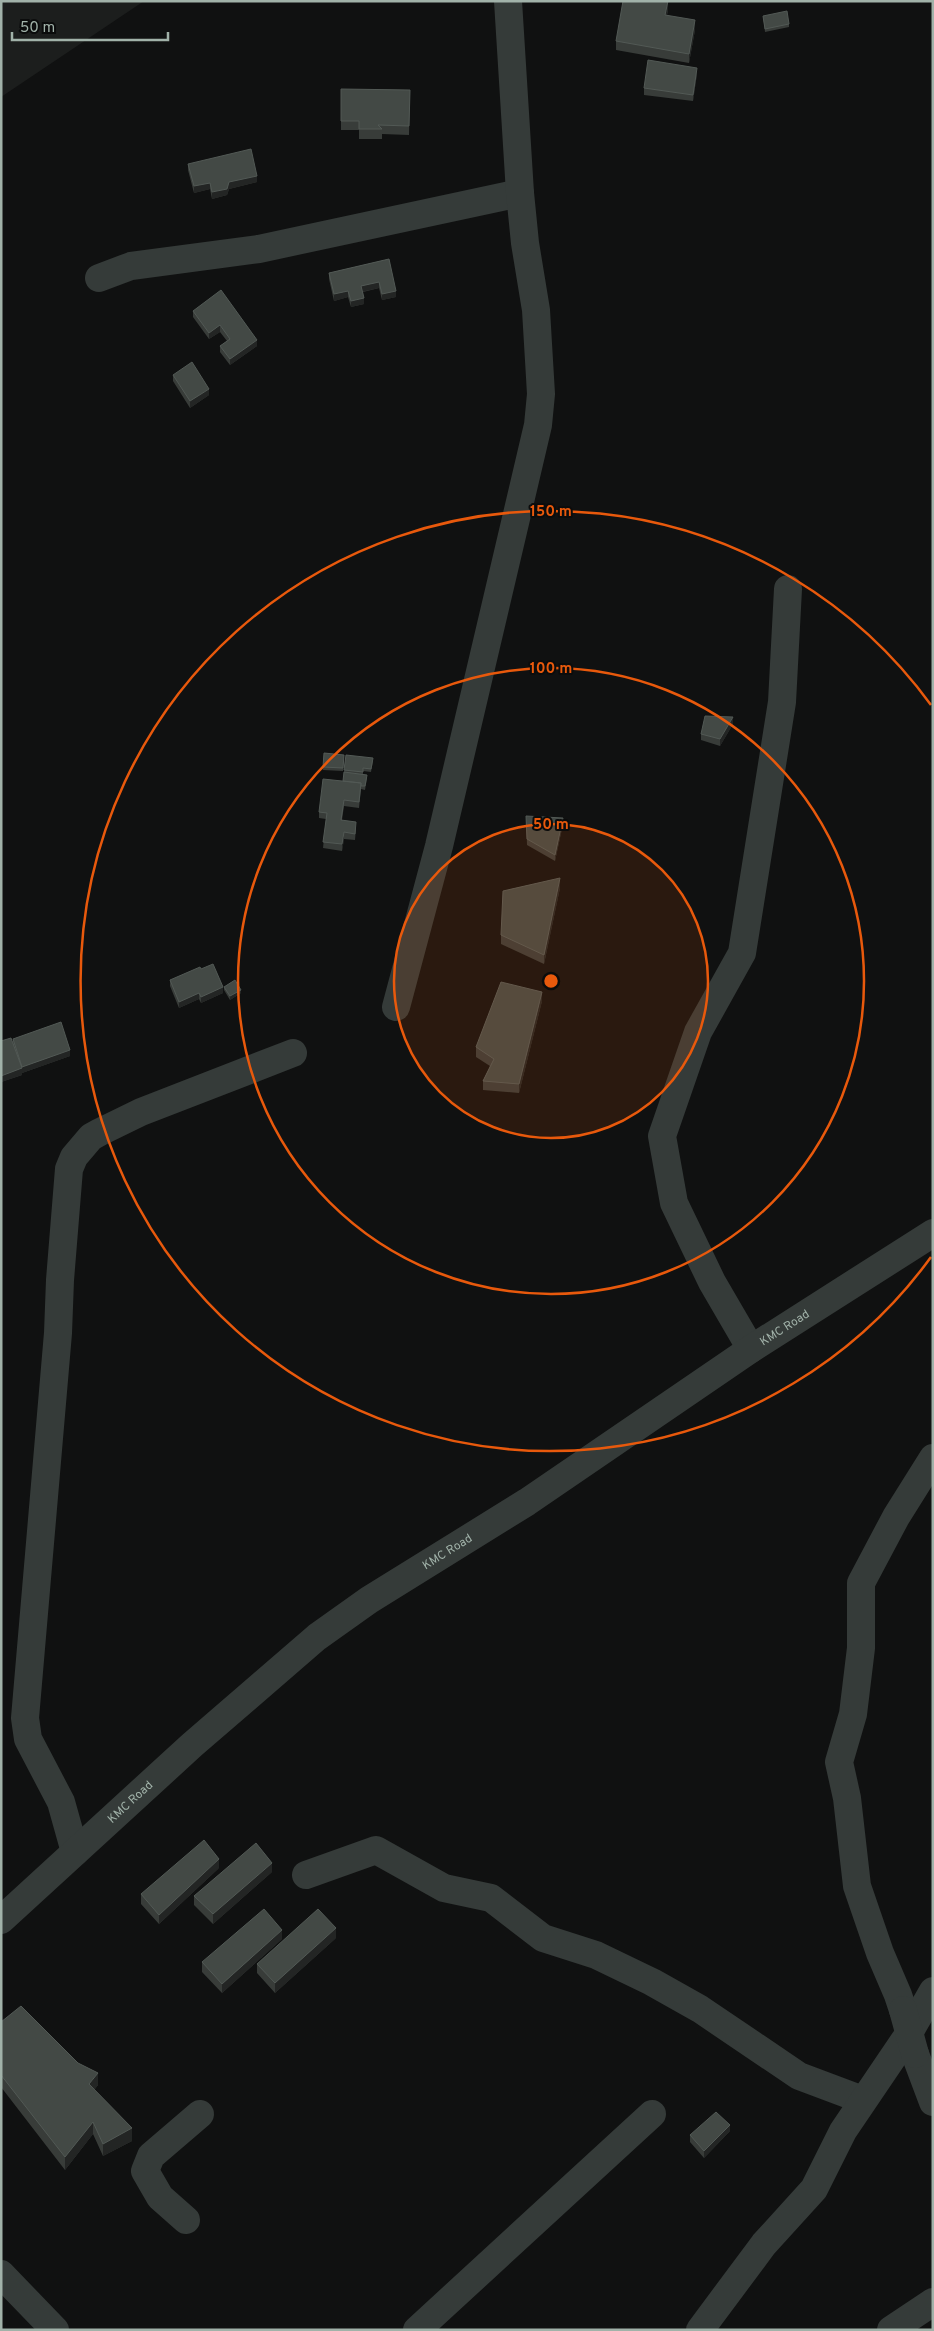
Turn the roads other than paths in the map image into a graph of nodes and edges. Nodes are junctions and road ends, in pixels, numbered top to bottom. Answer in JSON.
{"nodes":[{"id":1,"x":508,"y":1,"type":"edge"},
{"id":2,"x":520,"y":193,"type":"junction"},
{"id":3,"x":99,"y":278,"type":"dead end"},
{"id":4,"x":788,"y":589,"type":"dead end"},
{"id":5,"x":396,"y":1007,"type":"dead end"},
{"id":6,"x":293,"y":1053,"type":"dead end"},
{"id":7,"x":933,"y":1234,"type":"edge"},
{"id":8,"x":751,"y":1349,"type":"junction"},
{"id":9,"x":933,"y":1458,"type":"edge"},
{"id":10,"x":75,"y":1852,"type":"junction"},
{"id":11,"x":306,"y":1875,"type":"dead end"},
{"id":12,"x":1,"y":1920,"type":"edge"},
{"id":13,"x":933,"y":1991,"type":"edge"},
{"id":14,"x":863,"y":2100,"type":"junction"},
{"id":15,"x":933,"y":2102,"type":"edge"},
{"id":16,"x":200,"y":2114,"type":"dead end"},
{"id":17,"x":652,"y":2114,"type":"dead end"},
{"id":18,"x":186,"y":2220,"type":"dead end"},
{"id":19,"x":1,"y":2274,"type":"edge"},
{"id":20,"x":933,"y":2302,"type":"edge"},
{"id":21,"x":55,"y":2330,"type":"edge"},
{"id":22,"x":417,"y":2330,"type":"edge"},
{"id":23,"x":700,"y":2330,"type":"edge"},
{"id":24,"x":891,"y":2330,"type":"edge"}],
"edges":[{"from":1,"to":2,"type":"street"},
{"from":2,"to":3,"type":"street"},
{"from":2,"to":5,"type":"street"},
{"from":4,"to":8,"type":"street"},
{"from":6,"to":10,"type":"street"},
{"from":7,"to":8,"type":"street","name":"KMC Road"},
{"from":8,"to":10,"type":"street","name":"KMC Road"},
{"from":9,"to":15,"type":"street","bridge":true},
{"from":10,"to":12,"type":"street","name":"KMC Road"},
{"from":11,"to":14,"type":"street"},
{"from":13,"to":14,"type":"street"},
{"from":14,"to":23,"type":"street"},
{"from":16,"to":18,"type":"street"},
{"from":17,"to":22,"type":"street"},
{"from":19,"to":21,"type":"street"},
{"from":20,"to":24,"type":"street"}]}
